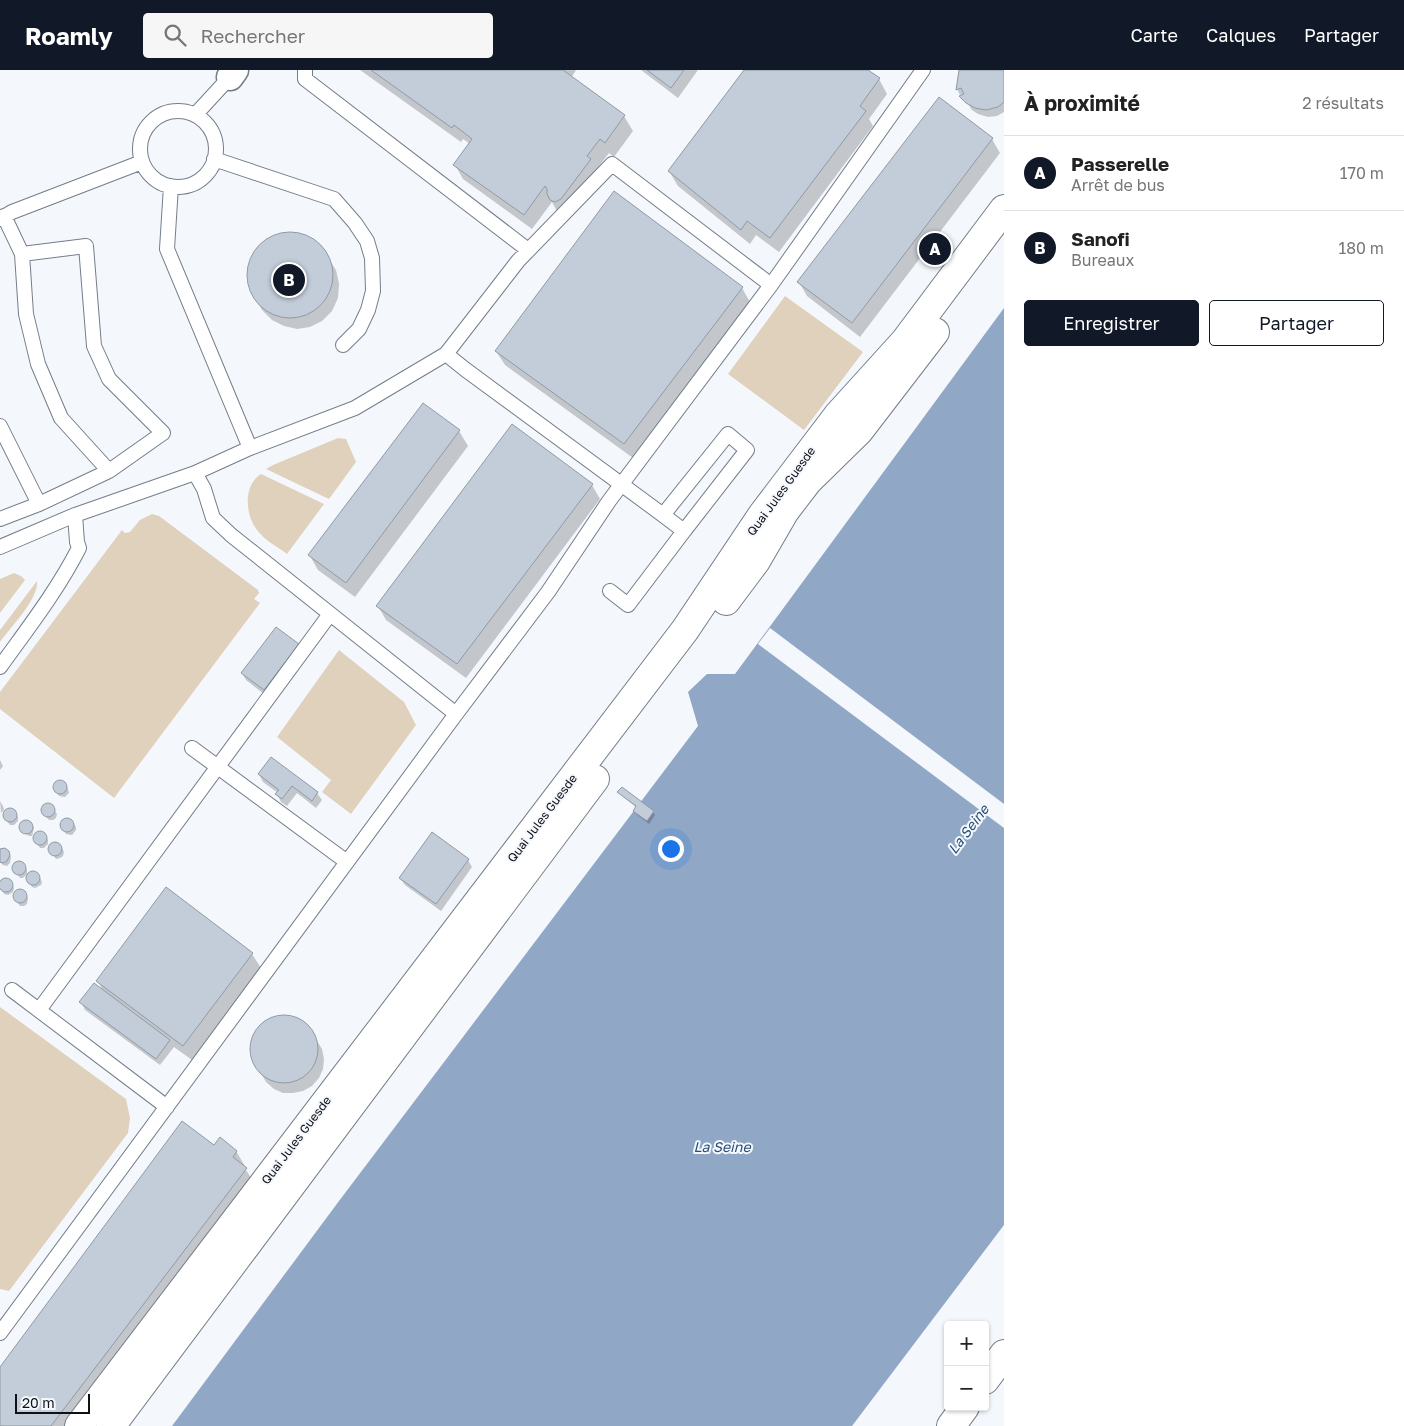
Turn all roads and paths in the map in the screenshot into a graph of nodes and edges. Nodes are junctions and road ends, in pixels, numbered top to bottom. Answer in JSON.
{"nodes":[{"id":1,"x":305,"y":70,"type":"edge"},
{"id":2,"x":923,"y":70,"type":"edge"},
{"id":3,"x":232,"y":74,"type":"edge"},
{"id":4,"x":195,"y":115,"type":"junction"},
{"id":5,"x":214,"y":159,"type":"junction"},
{"id":6,"x":142,"y":162,"type":"junction"},
{"id":7,"x":171,"y":186,"type":"junction"},
{"id":8,"x":1004,"y":209,"type":"edge"},
{"id":9,"x":2,"y":218,"type":"edge"},
{"id":10,"x":1004,"y":240,"type":"edge"},
{"id":11,"x":528,"y":250,"type":"junction"},
{"id":12,"x":22,"y":254,"type":"junction"},
{"id":13,"x":771,"y":285,"type":"junction"},
{"id":14,"x":343,"y":345,"type":"dead end"},
{"id":15,"x":446,"y":354,"type":"junction"},
{"id":16,"x":0,"y":426,"type":"edge"},
{"id":17,"x":250,"y":448,"type":"junction"},
{"id":18,"x":109,"y":471,"type":"junction"},
{"id":19,"x":195,"y":474,"type":"junction"},
{"id":20,"x":622,"y":484,"type":"junction"},
{"id":21,"x":40,"y":504,"type":"junction"},
{"id":22,"x":75,"y":515,"type":"junction"},
{"id":23,"x":663,"y":515,"type":"junction"},
{"id":24,"x":0,"y":519,"type":"edge"},
{"id":25,"x":684,"y":531,"type":"junction"},
{"id":26,"x":0,"y":547,"type":"edge"},
{"id":27,"x":610,"y":590,"type":"dead end"},
{"id":28,"x":330,"y":614,"type":"junction"},
{"id":29,"x":0,"y":666,"type":"edge"},
{"id":30,"x":456,"y":714,"type":"junction"},
{"id":31,"x":192,"y":748,"type":"dead end"},
{"id":32,"x":217,"y":767,"type":"junction"},
{"id":33,"x":347,"y":862,"type":"junction"},
{"id":34,"x":12,"y":990,"type":"dead end"},
{"id":35,"x":39,"y":1010,"type":"junction"},
{"id":36,"x":167,"y":1106,"type":"junction"},
{"id":37,"x":2,"y":1324,"type":"edge"},
{"id":38,"x":1004,"y":1354,"type":"edge"},
{"id":39,"x":989,"y":1375,"type":"edge"},
{"id":40,"x":962,"y":1411,"type":"edge"},
{"id":41,"x":79,"y":1426,"type":"edge"},
{"id":42,"x":111,"y":1426,"type":"edge"},
{"id":43,"x":951,"y":1426,"type":"edge"}],
"edges":[{"from":1,"to":11,"type":"lane"},
{"from":2,"to":13,"type":"lane"},
{"from":3,"to":4,"type":"lane"},
{"from":4,"to":5,"type":"lane"},
{"from":4,"to":6,"type":"lane"},
{"from":5,"to":7,"type":"lane"},
{"from":5,"to":14,"type":"lane"},
{"from":6,"to":7,"type":"lane"},
{"from":6,"to":9,"type":"lane"},
{"from":7,"to":17,"type":"lane"},
{"from":8,"to":41,"type":"main road","name":"Quai Jules Guesde"},
{"from":9,"to":12,"type":"lane"},
{"from":10,"to":42,"type":"main road","name":"Quai Jules Guesde"},
{"from":11,"to":13,"type":"lane"},
{"from":11,"to":15,"type":"lane"},
{"from":12,"to":18,"type":"lane"},
{"from":12,"to":18,"type":"lane"},
{"from":13,"to":20,"type":"lane"},
{"from":15,"to":17,"type":"lane"},
{"from":15,"to":20,"type":"lane"},
{"from":16,"to":21,"type":"lane"},
{"from":17,"to":19,"type":"lane"},
{"from":18,"to":21,"type":"lane"},
{"from":19,"to":22,"type":"lane"},
{"from":19,"to":28,"type":"lane"},
{"from":20,"to":23,"type":"lane"},
{"from":20,"to":30,"type":"lane"},
{"from":21,"to":24,"type":"lane"},
{"from":22,"to":26,"type":"lane"},
{"from":22,"to":29,"type":"lane"},
{"from":23,"to":25,"type":"lane"},
{"from":23,"to":25,"type":"lane"},
{"from":25,"to":27,"type":"lane"},
{"from":28,"to":30,"type":"lane"},
{"from":28,"to":32,"type":"lane"},
{"from":30,"to":33,"type":"lane"},
{"from":31,"to":32,"type":"lane"},
{"from":32,"to":33,"type":"lane"},
{"from":32,"to":35,"type":"lane"},
{"from":33,"to":36,"type":"lane"},
{"from":34,"to":35,"type":"lane"},
{"from":35,"to":36,"type":"lane"},
{"from":36,"to":37,"type":"lane"},
{"from":38,"to":39,"type":"main road"},
{"from":40,"to":43,"type":"main road"}]}
